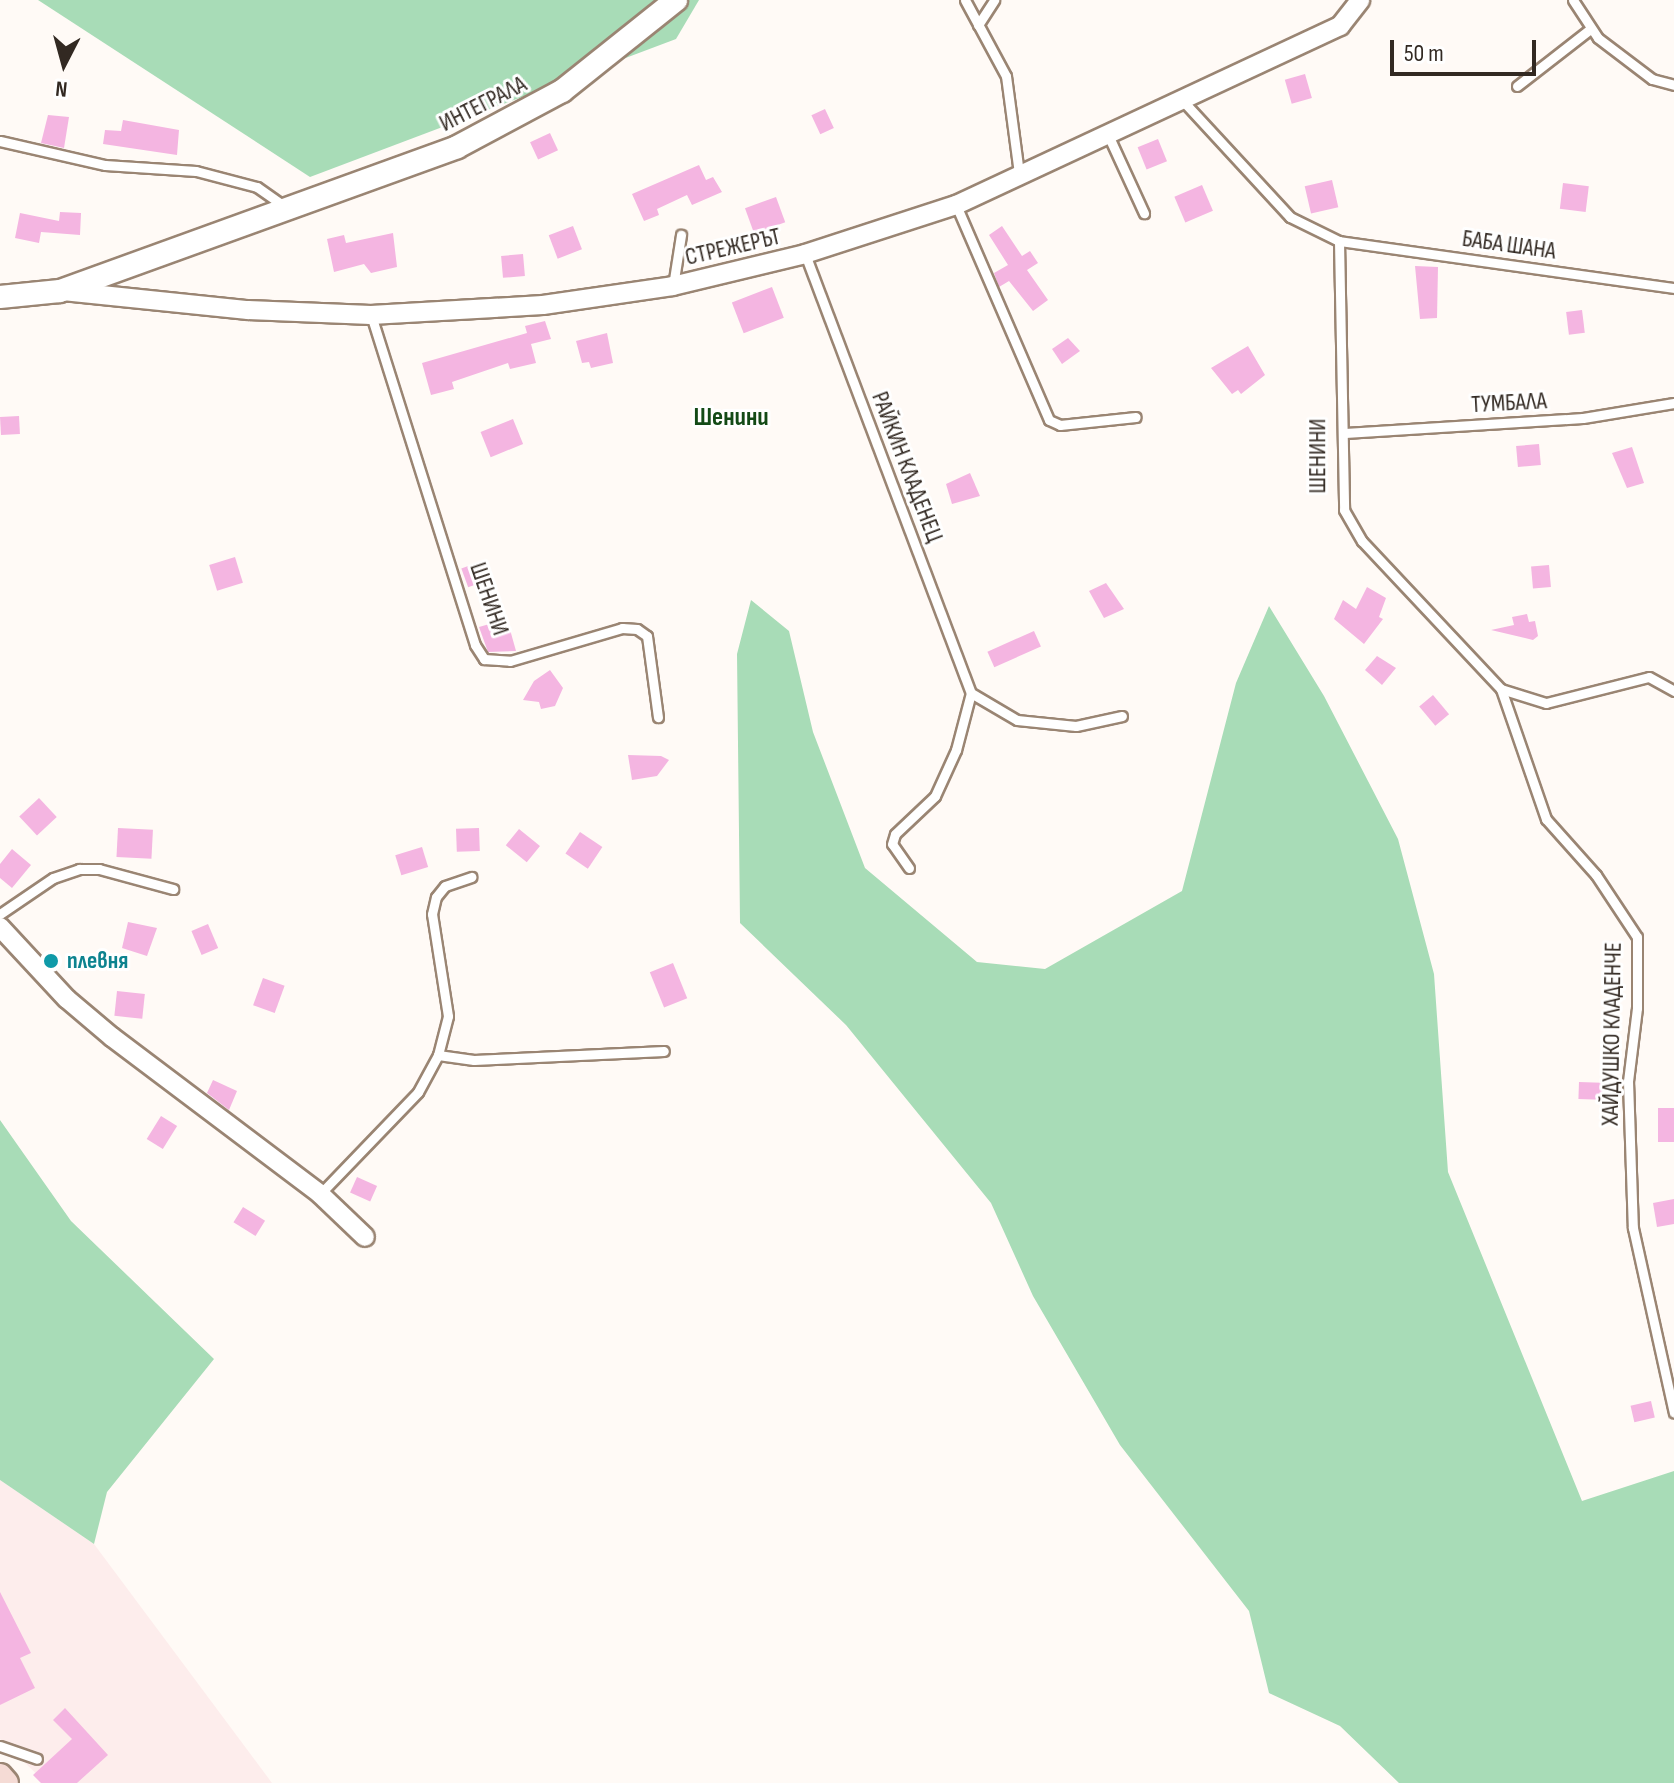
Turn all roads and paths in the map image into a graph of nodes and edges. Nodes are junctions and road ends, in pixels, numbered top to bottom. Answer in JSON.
{"nodes":[{"id":1,"x":676,"y":0,"type":"edge"},
{"id":2,"x":965,"y":0,"type":"edge"},
{"id":3,"x":994,"y":0,"type":"edge"},
{"id":4,"x":1360,"y":0,"type":"edge"},
{"id":5,"x":1573,"y":0,"type":"edge"},
{"id":6,"x":978,"y":25,"type":"junction"},
{"id":7,"x":1589,"y":30,"type":"junction"},
{"id":8,"x":1674,"y":85,"type":"edge"},
{"id":9,"x":1517,"y":86,"type":"dead end"},
{"id":10,"x":1183,"y":101,"type":"junction"},
{"id":11,"x":1109,"y":137,"type":"junction"},
{"id":12,"x":0,"y":141,"type":"edge"},
{"id":13,"x":1019,"y":178,"type":"junction"},
{"id":14,"x":956,"y":205,"type":"junction"},
{"id":15,"x":289,"y":209,"type":"junction"},
{"id":16,"x":1144,"y":213,"type":"dead end"},
{"id":17,"x":681,"y":235,"type":"dead end"},
{"id":18,"x":1339,"y":241,"type":"junction"},
{"id":19,"x":805,"y":254,"type":"junction"},
{"id":20,"x":673,"y":286,"type":"junction"},
{"id":21,"x":1674,"y":288,"type":"edge"},
{"id":22,"x":60,"y":291,"type":"junction"},
{"id":23,"x":0,"y":297,"type":"edge"},
{"id":24,"x":371,"y":315,"type":"junction"},
{"id":25,"x":1674,"y":403,"type":"edge"},
{"id":26,"x":1136,"y":417,"type":"dead end"},
{"id":27,"x":1345,"y":433,"type":"junction"},
{"id":28,"x":1501,"y":689,"type":"junction"},
{"id":29,"x":1674,"y":691,"type":"edge"},
{"id":30,"x":971,"y":693,"type":"junction"},
{"id":31,"x":1122,"y":716,"type":"dead end"},
{"id":32,"x":658,"y":717,"type":"dead end"},
{"id":33,"x":909,"y":868,"type":"dead end"},
{"id":34,"x":471,"y":877,"type":"dead end"},
{"id":35,"x":173,"y":889,"type":"dead end"},
{"id":36,"x":0,"y":914,"type":"edge"},
{"id":37,"x":0,"y":927,"type":"edge"},
{"id":38,"x":664,"y":1051,"type":"dead end"},
{"id":39,"x":438,"y":1055,"type":"junction"},
{"id":40,"x":320,"y":1194,"type":"junction"},
{"id":41,"x":365,"y":1237,"type":"dead end"},
{"id":42,"x":1674,"y":1413,"type":"edge"},
{"id":43,"x":0,"y":1746,"type":"edge"},
{"id":44,"x":37,"y":1759,"type":"dead end"},
{"id":45,"x":0,"y":1776,"type":"edge"},
{"id":46,"x":6,"y":1783,"type":"edge"}],
"edges":[{"from":1,"to":15,"type":"street","name":"ИНТЕГРАЛА"},
{"from":2,"to":6,"type":"lane"},
{"from":3,"to":6,"type":"lane"},
{"from":4,"to":10,"type":"street","name":"СТРЕЖЕРЪТ"},
{"from":5,"to":7,"type":"lane"},
{"from":6,"to":13,"type":"lane"},
{"from":7,"to":8,"type":"lane"},
{"from":7,"to":9,"type":"lane"},
{"from":10,"to":11,"type":"street","name":"СТРЕЖЕРЪТ"},
{"from":10,"to":18,"type":"lane"},
{"from":11,"to":13,"type":"street","name":"СТРЕЖЕРЪТ"},
{"from":11,"to":16,"type":"lane"},
{"from":12,"to":15,"type":"lane"},
{"from":13,"to":14,"type":"street","name":"СТРЕЖЕРЪТ"},
{"from":14,"to":19,"type":"street","name":"СТРЕЖЕРЪТ"},
{"from":14,"to":26,"type":"lane"},
{"from":15,"to":22,"type":"street"},
{"from":17,"to":20,"type":"lane"},
{"from":18,"to":21,"type":"lane","name":"БАБА ШАНА"},
{"from":18,"to":27,"type":"lane","name":"ШЕНИНИ"},
{"from":19,"to":20,"type":"street","name":"СТРЕЖЕРЪТ"},
{"from":19,"to":30,"type":"lane","name":"РАЙКИН КЛАДЕНЕЦ"},
{"from":20,"to":24,"type":"street","name":"СТРЕЖЕРЪТ"},
{"from":22,"to":23,"type":"street"},
{"from":22,"to":24,"type":"street","name":"СТРЕЖЕРЪТ"},
{"from":24,"to":32,"type":"lane","name":"ШЕНИНИ"},
{"from":25,"to":27,"type":"lane","name":"ТУМБАЛА"},
{"from":27,"to":28,"type":"lane","name":"ШЕНИНИ"},
{"from":28,"to":29,"type":"lane"},
{"from":28,"to":42,"type":"lane","name":"ХАЙДУШКО КЛАДЕНЧЕ"},
{"from":30,"to":31,"type":"lane"},
{"from":30,"to":33,"type":"lane"},
{"from":34,"to":39,"type":"lane"},
{"from":35,"to":36,"type":"lane"},
{"from":37,"to":40,"type":"street"},
{"from":38,"to":39,"type":"lane"},
{"from":39,"to":40,"type":"lane"},
{"from":40,"to":41,"type":"street"},
{"from":43,"to":44,"type":"lane"},
{"from":45,"to":46,"type":"main road"}]}
